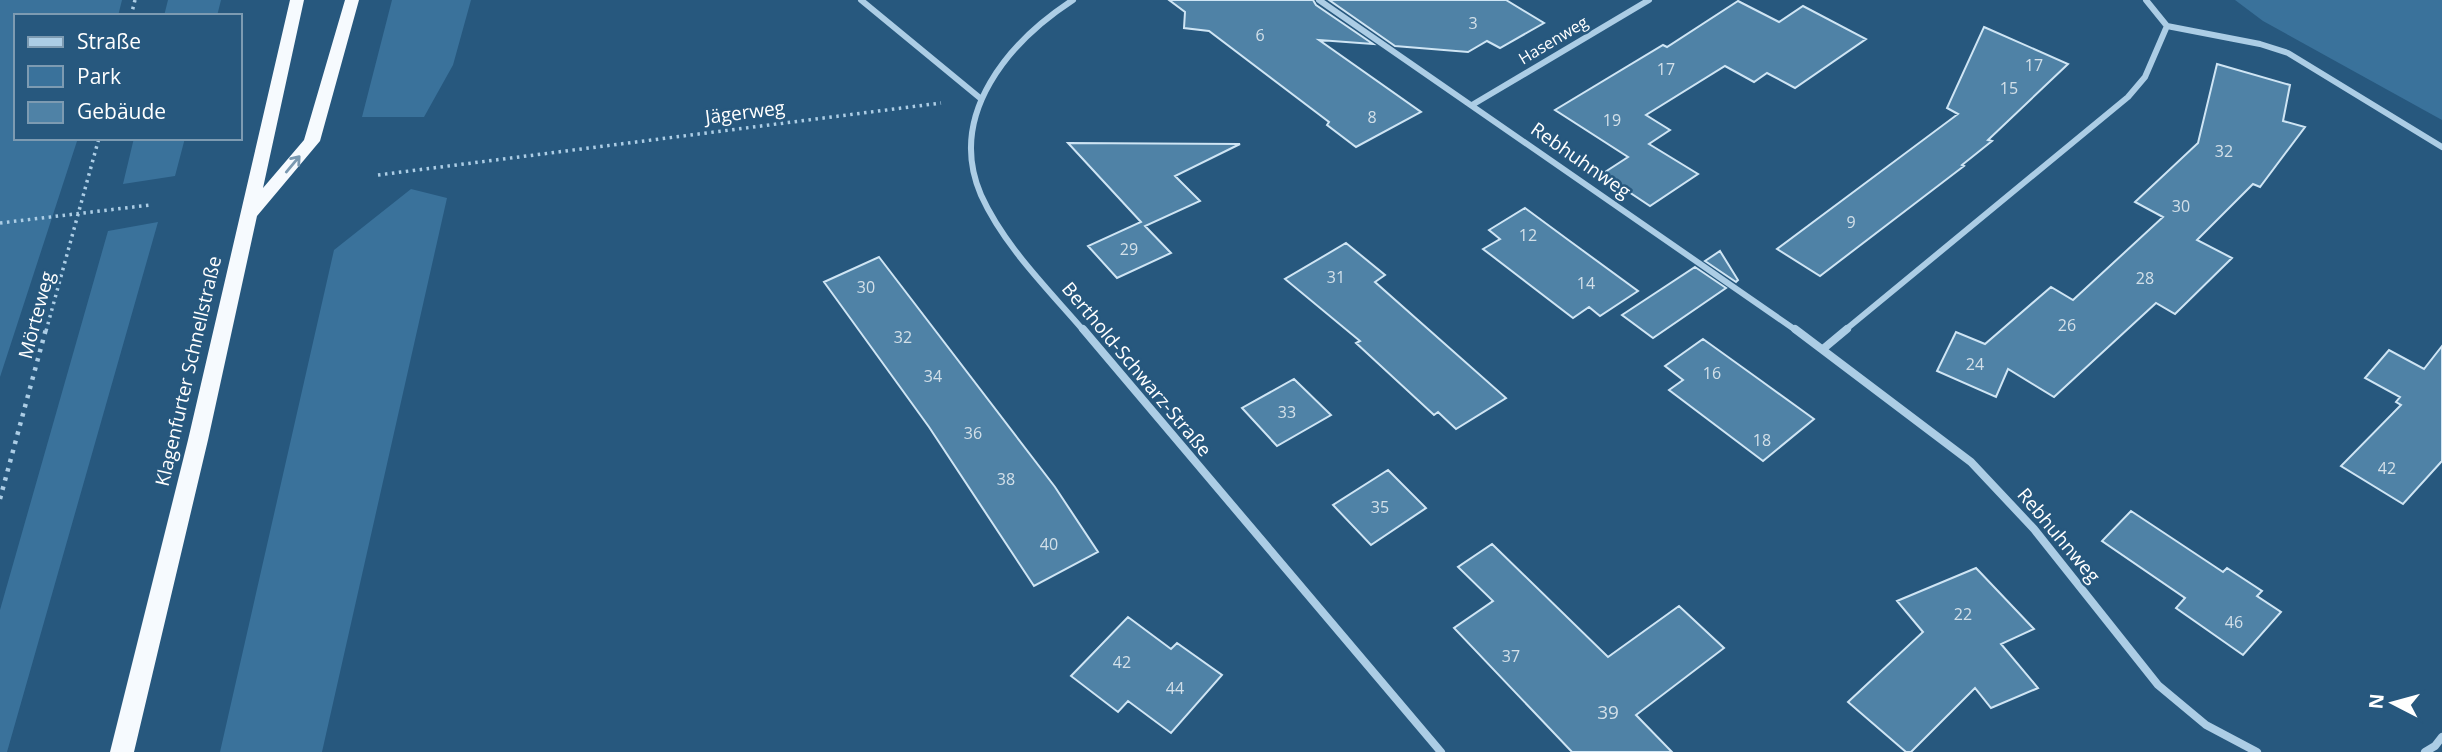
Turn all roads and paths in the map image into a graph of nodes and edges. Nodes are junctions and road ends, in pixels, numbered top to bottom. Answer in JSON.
{"nodes":[{"id":1,"x":297,"y":0,"type":"edge"},
{"id":2,"x":352,"y":0,"type":"edge"},
{"id":3,"x":860,"y":0,"type":"edge"},
{"id":4,"x":1073,"y":0,"type":"edge"},
{"id":5,"x":1319,"y":0,"type":"edge"},
{"id":6,"x":1649,"y":0,"type":"edge"},
{"id":7,"x":2146,"y":0,"type":"edge"},
{"id":8,"x":2167,"y":26,"type":"junction"},
{"id":9,"x":980,"y":98,"type":"junction"},
{"id":10,"x":1472,"y":105,"type":"junction"},
{"id":11,"x":98,"y":140,"type":"edge"},
{"id":12,"x":2442,"y":147,"type":"edge"},
{"id":13,"x":378,"y":175,"type":"dead end"},
{"id":14,"x":150,"y":205,"type":"dead end"},
{"id":15,"x":79,"y":213,"type":"junction"},
{"id":16,"x":249,"y":216,"type":"junction"},
{"id":17,"x":0,"y":223,"type":"edge"},
{"id":18,"x":1823,"y":349,"type":"junction"},
{"id":19,"x":0,"y":499,"type":"edge"},
{"id":20,"x":2442,"y":737,"type":"edge"},
{"id":21,"x":122,"y":752,"type":"edge"},
{"id":22,"x":1441,"y":752,"type":"edge"},
{"id":23,"x":2256,"y":752,"type":"edge"},
{"id":24,"x":2426,"y":752,"type":"edge"}],
"edges":[{"from":1,"to":16,"type":"highway","name":"Klagenfurter Schnellstraße"},
{"from":16,"to":2,"type":"highway","one_way":true},
{"from":3,"to":9,"type":"street"},
{"from":4,"to":9,"type":"street"},
{"from":5,"to":10,"type":"street","name":"Rebhuhnweg"},
{"from":6,"to":10,"type":"street","name":"Hasenweg"},
{"from":7,"to":8,"type":"street"},
{"from":8,"to":12,"type":"street"},
{"from":8,"to":18,"type":"street"},
{"from":9,"to":13,"type":"path","name":"Jägerweg"},
{"from":9,"to":22,"type":"street","name":"Berthold-Schwarz-Straße"},
{"from":10,"to":18,"type":"street","name":"Rebhuhnweg"},
{"from":11,"to":15,"type":"path","name":"Mörteweg"},
{"from":14,"to":15,"type":"path"},
{"from":15,"to":17,"type":"path"},
{"from":15,"to":19,"type":"path","name":"Mörteweg"},
{"from":16,"to":21,"type":"highway","name":"Klagenfurter Schnellstraße"},
{"from":18,"to":23,"type":"street","name":"Rebhuhnweg"},
{"from":20,"to":24,"type":"street"}]}
